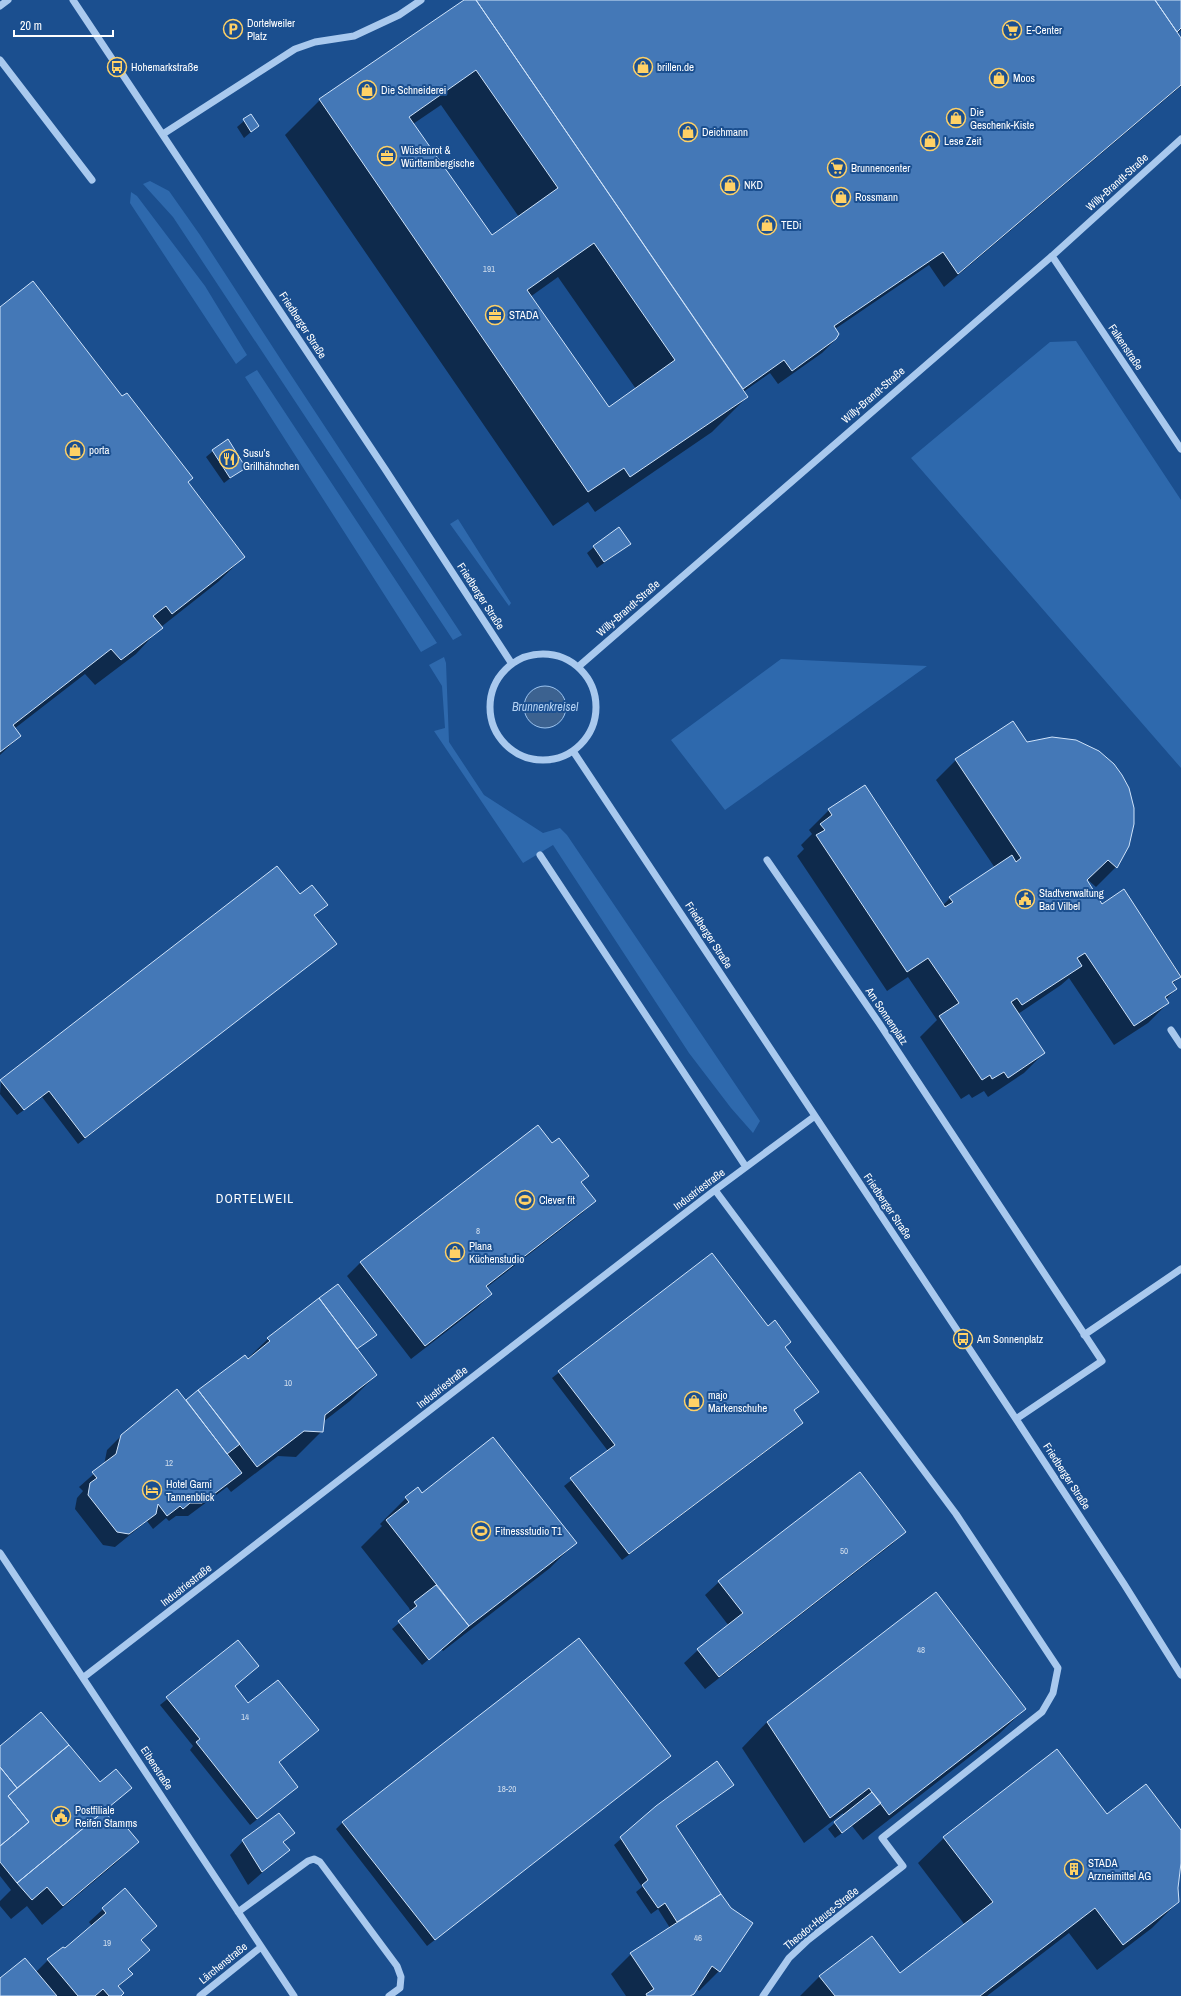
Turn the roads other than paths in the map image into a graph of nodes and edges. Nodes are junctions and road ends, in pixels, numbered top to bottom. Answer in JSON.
{"nodes":[{"id":1,"x":8,"y":0,"type":"edge"},
{"id":2,"x":73,"y":0,"type":"edge"},
{"id":3,"x":421,"y":0,"type":"edge"},
{"id":4,"x":0,"y":6,"type":"edge"},
{"id":5,"x":0,"y":60,"type":"edge"},
{"id":6,"x":163,"y":134,"type":"junction"},
{"id":7,"x":1181,"y":139,"type":"edge"},
{"id":8,"x":92,"y":180,"type":"dead end"},
{"id":9,"x":1052,"y":256,"type":"junction"},
{"id":10,"x":1181,"y":449,"type":"edge"},
{"id":11,"x":512,"y":664,"type":"junction"},
{"id":12,"x":578,"y":667,"type":"junction"},
{"id":13,"x":573,"y":750,"type":"junction"},
{"id":14,"x":540,"y":855,"type":"dead end"},
{"id":15,"x":767,"y":860,"type":"dead end"},
{"id":16,"x":1171,"y":1030,"type":"dead end"},
{"id":17,"x":1181,"y":1045,"type":"edge"},
{"id":18,"x":815,"y":1116,"type":"junction"},
{"id":19,"x":746,"y":1167,"type":"junction"},
{"id":20,"x":715,"y":1190,"type":"junction"},
{"id":21,"x":1181,"y":1269,"type":"edge"},
{"id":22,"x":1084,"y":1335,"type":"junction"},
{"id":23,"x":1016,"y":1419,"type":"junction"},
{"id":24,"x":0,"y":1553,"type":"edge"},
{"id":25,"x":1181,"y":1675,"type":"edge"},
{"id":26,"x":84,"y":1677,"type":"junction"},
{"id":27,"x":238,"y":1912,"type":"junction"},
{"id":28,"x":261,"y":1947,"type":"junction"},
{"id":29,"x":200,"y":1996,"type":"edge"},
{"id":30,"x":294,"y":1996,"type":"edge"},
{"id":31,"x":389,"y":1996,"type":"edge"},
{"id":32,"x":763,"y":1996,"type":"edge"}],
"edges":[{"from":1,"to":4,"type":"street"},
{"from":2,"to":6,"type":"street","name":"Friedberger Straße"},
{"from":3,"to":6,"type":"street"},
{"from":5,"to":8,"type":"street"},
{"from":6,"to":11,"type":"street","name":"Friedberger Straße"},
{"from":7,"to":9,"type":"street","name":"Willy-Brandt-Straße"},
{"from":9,"to":10,"type":"street","name":"Falkenstraße"},
{"from":9,"to":12,"type":"street","name":"Willy-Brandt-Straße"},
{"from":11,"to":12,"type":"street"},
{"from":11,"to":13,"type":"street"},
{"from":12,"to":13,"type":"street"},
{"from":13,"to":18,"type":"street","name":"Friedberger Straße"},
{"from":14,"to":19,"type":"street"},
{"from":15,"to":22,"type":"street","name":"Am Sonnenplatz"},
{"from":16,"to":17,"type":"street"},
{"from":18,"to":19,"type":"street","name":"Industriestraße"},
{"from":18,"to":23,"type":"street","name":"Friedberger Straße"},
{"from":19,"to":20,"type":"street","name":"Industriestraße"},
{"from":20,"to":26,"type":"street","name":"Industriestraße"},
{"from":20,"to":32,"type":"street","name":"Theodor-Heuss-Straße"},
{"from":21,"to":22,"type":"street"},
{"from":22,"to":23,"type":"street","name":"Am Sonnenplatz"},
{"from":23,"to":25,"type":"street","name":"Friedberger Straße"},
{"from":24,"to":26,"type":"street","name":"Eibenstraße"},
{"from":26,"to":27,"type":"street","name":"Eibenstraße"},
{"from":27,"to":28,"type":"street","name":"Eibenstraße"},
{"from":27,"to":31,"type":"street"},
{"from":28,"to":29,"type":"street","name":"Lärchenstraße"},
{"from":28,"to":30,"type":"street","name":"Eibenstraße"}]}
